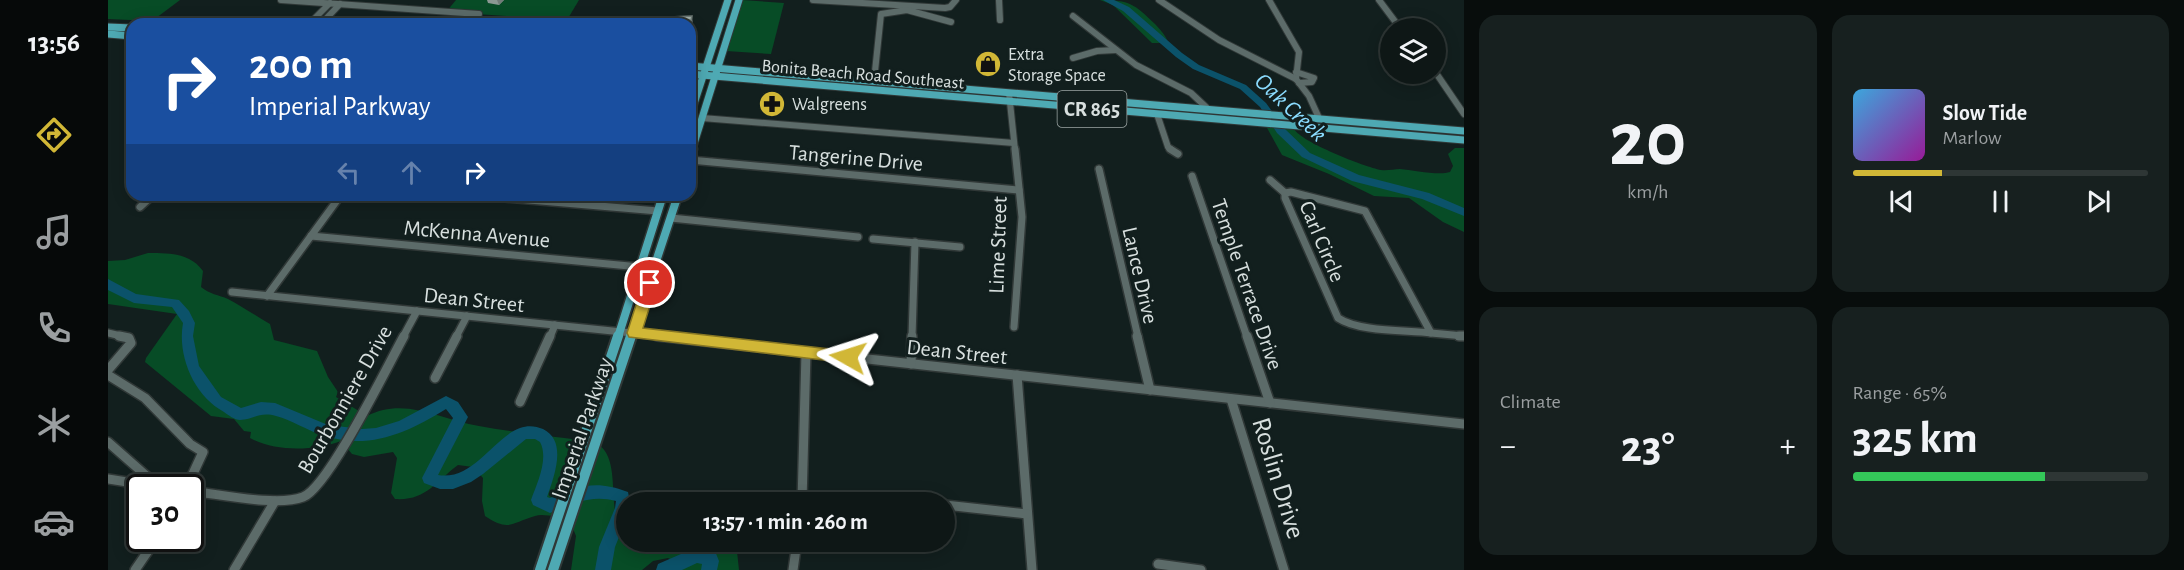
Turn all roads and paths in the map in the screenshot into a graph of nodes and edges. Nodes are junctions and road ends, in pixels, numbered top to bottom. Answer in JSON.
{"nodes":[{"id":1,"x":281,"y":0,"type":"edge"},
{"id":2,"x":728,"y":0,"type":"edge"},
{"id":3,"x":739,"y":0,"type":"edge"},
{"id":4,"x":813,"y":0,"type":"edge"},
{"id":5,"x":956,"y":0,"type":"edge"},
{"id":6,"x":999,"y":0,"type":"edge"},
{"id":7,"x":1158,"y":0,"type":"edge"},
{"id":8,"x":1269,"y":0,"type":"edge"},
{"id":9,"x":1379,"y":0,"type":"edge"},
{"id":10,"x":330,"y":3,"type":"junction"},
{"id":11,"x":340,"y":4,"type":"junction"},
{"id":12,"x":479,"y":14,"type":"dead end"},
{"id":13,"x":1073,"y":16,"type":"dead end"},
{"id":14,"x":315,"y":18,"type":"edge"},
{"id":15,"x":327,"y":18,"type":"edge"},
{"id":16,"x":1392,"y":18,"type":"edge"},
{"id":17,"x":1000,"y":20,"type":"dead end"},
{"id":18,"x":951,"y":22,"type":"dead end"},
{"id":19,"x":108,"y":27,"type":"edge"},
{"id":20,"x":126,"y":28,"type":"edge"},
{"id":21,"x":108,"y":34,"type":"edge"},
{"id":22,"x":126,"y":36,"type":"edge"},
{"id":23,"x":1117,"y":50,"type":"junction"},
{"id":24,"x":1073,"y":58,"type":"dead end"},
{"id":25,"x":696,"y":66,"type":"edge"},
{"id":26,"x":706,"y":67,"type":"junction"},
{"id":27,"x":716,"y":72,"type":"junction"},
{"id":28,"x":696,"y":74,"type":"edge"},
{"id":29,"x":703,"y":75,"type":"junction"},
{"id":30,"x":1297,"y":78,"type":"junction"},
{"id":31,"x":874,"y":81,"type":"junction"},
{"id":32,"x":805,"y":84,"type":"junction"},
{"id":33,"x":1445,"y":84,"type":"edge"},
{"id":34,"x":1009,"y":93,"type":"junction"},
{"id":35,"x":696,"y":97,"type":"edge"},
{"id":36,"x":1010,"y":103,"type":"junction"},
{"id":37,"x":1462,"y":105,"type":"edge"},
{"id":38,"x":1207,"y":108,"type":"junction"},
{"id":39,"x":1130,"y":112,"type":"junction"},
{"id":40,"x":1157,"y":114,"type":"junction"},
{"id":41,"x":1464,"y":114,"type":"edge"},
{"id":42,"x":1262,"y":117,"type":"junction"},
{"id":43,"x":702,"y":118,"type":"junction"},
{"id":44,"x":1320,"y":118,"type":"junction"},
{"id":45,"x":1288,"y":120,"type":"junction"},
{"id":46,"x":1464,"y":131,"type":"edge"},
{"id":47,"x":696,"y":138,"type":"edge"},
{"id":48,"x":1464,"y":140,"type":"edge"},
{"id":49,"x":1014,"y":143,"type":"junction"},
{"id":50,"x":1178,"y":154,"type":"dead end"},
{"id":51,"x":696,"y":160,"type":"edge"},
{"id":52,"x":1099,"y":169,"type":"dead end"},
{"id":53,"x":1192,"y":176,"type":"dead end"},
{"id":54,"x":1270,"y":180,"type":"dead end"},
{"id":55,"x":1019,"y":190,"type":"junction"},
{"id":56,"x":1285,"y":193,"type":"junction"},
{"id":57,"x":146,"y":201,"type":"edge"},
{"id":58,"x":337,"y":201,"type":"edge"},
{"id":59,"x":540,"y":201,"type":"edge"},
{"id":60,"x":661,"y":201,"type":"edge"},
{"id":61,"x":676,"y":201,"type":"edge"},
{"id":62,"x":140,"y":207,"type":"dead end"},
{"id":63,"x":658,"y":211,"type":"junction"},
{"id":64,"x":671,"y":219,"type":"junction"},
{"id":65,"x":311,"y":236,"type":"junction"},
{"id":66,"x":858,"y":237,"type":"dead end"},
{"id":67,"x":873,"y":239,"type":"dead end"},
{"id":68,"x":915,"y":242,"type":"junction"},
{"id":69,"x":960,"y":247,"type":"dead end"},
{"id":70,"x":640,"y":267,"type":"junction"},
{"id":71,"x":232,"y":292,"type":"dead end"},
{"id":72,"x":267,"y":296,"type":"junction"},
{"id":73,"x":417,"y":311,"type":"junction"},
{"id":74,"x":467,"y":316,"type":"junction"},
{"id":75,"x":555,"y":325,"type":"junction"},
{"id":76,"x":1014,"y":327,"type":"dead end"},
{"id":77,"x":618,"y":331,"type":"junction"},
{"id":78,"x":108,"y":333,"type":"edge"},
{"id":79,"x":634,"y":333,"type":"junction"},
{"id":80,"x":1431,"y":333,"type":"junction"},
{"id":81,"x":1464,"y":336,"type":"edge"},
{"id":82,"x":806,"y":353,"type":"junction"},
{"id":83,"x":911,"y":364,"type":"junction"},
{"id":84,"x":108,"y":370,"type":"edge"},
{"id":85,"x":108,"y":375,"type":"edge"},
{"id":86,"x":1017,"y":375,"type":"junction"},
{"id":87,"x":435,"y":378,"type":"dead end"},
{"id":88,"x":1150,"y":390,"type":"junction"},
{"id":89,"x":1231,"y":399,"type":"junction"},
{"id":90,"x":520,"y":402,"type":"dead end"},
{"id":91,"x":1270,"y":403,"type":"junction"},
{"id":92,"x":1464,"y":424,"type":"edge"},
{"id":93,"x":108,"y":442,"type":"edge"},
{"id":94,"x":144,"y":474,"type":"edge"},
{"id":95,"x":192,"y":474,"type":"edge"},
{"id":96,"x":108,"y":479,"type":"edge"},
{"id":97,"x":126,"y":482,"type":"edge"},
{"id":98,"x":204,"y":491,"type":"edge"},
{"id":99,"x":803,"y":492,"type":"edge"},
{"id":100,"x":275,"y":501,"type":"junction"},
{"id":101,"x":955,"y":506,"type":"edge"},
{"id":102,"x":1028,"y":514,"type":"junction"},
{"id":103,"x":147,"y":552,"type":"edge"},
{"id":104,"x":796,"y":552,"type":"edge"},
{"id":105,"x":1158,"y":564,"type":"dead end"},
{"id":106,"x":135,"y":570,"type":"edge"},
{"id":107,"x":234,"y":570,"type":"edge"},
{"id":108,"x":540,"y":570,"type":"edge"},
{"id":109,"x":553,"y":570,"type":"edge"},
{"id":110,"x":793,"y":570,"type":"edge"},
{"id":111,"x":1032,"y":570,"type":"edge"},
{"id":112,"x":1201,"y":570,"type":"edge"},
{"id":113,"x":1284,"y":570,"type":"edge"}],
"edges":[{"from":1,"to":10,"type":"street"},
{"from":2,"to":26,"type":"main road"},
{"from":3,"to":27,"type":"main road"},
{"from":4,"to":5,"type":"street"},
{"from":6,"to":17,"type":"street"},
{"from":7,"to":30,"type":"street"},
{"from":8,"to":30,"type":"street"},
{"from":9,"to":16,"type":"street"},
{"from":10,"to":11,"type":"street"},
{"from":10,"to":14,"type":"street"},
{"from":11,"to":12,"type":"street"},
{"from":11,"to":15,"type":"street"},
{"from":13,"to":23,"type":"street"},
{"from":18,"to":31,"type":"street"},
{"from":19,"to":20,"type":"main road"},
{"from":21,"to":22,"type":"main road"},
{"from":23,"to":24,"type":"street"},
{"from":23,"to":38,"type":"street"},
{"from":25,"to":26,"type":"main road","name":"Bonita Beach Road Southeast","number":"CR 865"},
{"from":26,"to":27,"type":"main road","name":"Bonita Beach Road Southeast","number":"CR 865"},
{"from":26,"to":29,"type":"main road"},
{"from":27,"to":29,"type":"main road","name":"Bonita Beach Road Southeast","number":"CR 865"},
{"from":27,"to":31,"type":"main road","name":"Bonita Beach Road Southeast","number":"CR 865"},
{"from":27,"to":32,"type":"main road","name":"Bonita Beach Road Southeast","number":"CR 865"},
{"from":27,"to":43,"type":"main road"},
{"from":28,"to":29,"type":"main road","name":"Bonita Beach Road Southeast","number":"CR 865"},
{"from":29,"to":35,"type":"main road"},
{"from":30,"to":44,"type":"street"},
{"from":31,"to":32,"type":"main road"},
{"from":31,"to":34,"type":"main road","name":"Bonita Beach Road Southeast","number":"CR 865"},
{"from":32,"to":36,"type":"main road","name":"Bonita Beach Road Southeast","number":"CR 865"},
{"from":33,"to":37,"type":"street"},
{"from":34,"to":36,"type":"street","name":"Lime Street"},
{"from":34,"to":38,"type":"main road","name":"Bonita Beach Road Southeast","number":"CR 865"},
{"from":36,"to":39,"type":"main road","name":"Bonita Beach Road Southeast","number":"CR 865"},
{"from":36,"to":49,"type":"street","name":"Lime Street"},
{"from":37,"to":41,"type":"street"},
{"from":38,"to":39,"type":"main road"},
{"from":38,"to":42,"type":"main road","name":"Bonita Beach Road Southeast","number":"CR 865"},
{"from":39,"to":40,"type":"main road","name":"Bonita Beach Road Southeast","number":"CR 865"},
{"from":40,"to":42,"type":"main road","name":"Bonita Beach Road Southeast","number":"CR 865"},
{"from":40,"to":50,"type":"street"},
{"from":42,"to":45,"type":"main road","name":"Bonita Beach Road Southeast","number":"CR 865"},
{"from":43,"to":47,"type":"main road"},
{"from":43,"to":49,"type":"street"},
{"from":44,"to":45,"type":"main road","name":"Bonita Beach Road Southeast","number":"CR 865"},
{"from":44,"to":46,"type":"main road","name":"Bonita Beach Road Southeast","number":"CR 865"},
{"from":45,"to":48,"type":"main road","name":"Bonita Beach Road Southeast","number":"CR 865"},
{"from":49,"to":55,"type":"street","name":"Lime Street"},
{"from":51,"to":55,"type":"street","name":"Tangerine Drive"},
{"from":52,"to":88,"type":"street","name":"Lance Drive"},
{"from":53,"to":91,"type":"street","name":"Temple Terrace Drive"},
{"from":54,"to":56,"type":"street"},
{"from":55,"to":76,"type":"street","name":"Lime Street"},
{"from":56,"to":80,"type":"street","name":"Carl Circle"},
{"from":56,"to":80,"type":"street","name":"Carl Circle"},
{"from":57,"to":62,"type":"street"},
{"from":58,"to":65,"type":"street"},
{"from":59,"to":63,"type":"street"},
{"from":60,"to":63,"type":"main road","name":"Imperial Parkway"},
{"from":61,"to":64,"type":"main road","name":"Imperial Parkway"},
{"from":63,"to":70,"type":"main road","name":"Imperial Parkway"},
{"from":64,"to":66,"type":"street"},
{"from":64,"to":79,"type":"main road","name":"Imperial Parkway"},
{"from":65,"to":70,"type":"street","name":"McKenna Avenue"},
{"from":65,"to":72,"type":"street"},
{"from":67,"to":68,"type":"street"},
{"from":68,"to":69,"type":"street"},
{"from":68,"to":83,"type":"street"},
{"from":70,"to":77,"type":"main road","name":"Imperial Parkway"},
{"from":71,"to":72,"type":"street","name":"Dean Street"},
{"from":72,"to":73,"type":"street","name":"Dean Street"},
{"from":73,"to":74,"type":"street","name":"Dean Street"},
{"from":73,"to":100,"type":"street","name":"Bourbonniere Drive"},
{"from":74,"to":75,"type":"street","name":"Dean Street"},
{"from":74,"to":87,"type":"street"},
{"from":75,"to":77,"type":"street","name":"Dean Street"},
{"from":75,"to":90,"type":"street"},
{"from":77,"to":79,"type":"street","name":"Dean Street"},
{"from":77,"to":108,"type":"main road","name":"Imperial Parkway"},
{"from":78,"to":84,"type":"street"},
{"from":79,"to":82,"type":"street","name":"Dean Street"},
{"from":79,"to":109,"type":"main road","name":"Imperial Parkway"},
{"from":80,"to":81,"type":"street","name":"Carl Circle"},
{"from":82,"to":83,"type":"street","name":"Dean Street"},
{"from":82,"to":99,"type":"street"},
{"from":83,"to":86,"type":"street","name":"Dean Street"},
{"from":85,"to":95,"type":"street"},
{"from":86,"to":88,"type":"street","name":"Dean Street"},
{"from":86,"to":102,"type":"street"},
{"from":88,"to":89,"type":"street","name":"Dean Street"},
{"from":89,"to":91,"type":"street","name":"Dean Street"},
{"from":89,"to":113,"type":"street","name":"Roslin Drive"},
{"from":91,"to":92,"type":"street","name":"Dean Street"},
{"from":93,"to":94,"type":"street"},
{"from":96,"to":97,"type":"street"},
{"from":98,"to":100,"type":"street","name":"Bourbonniere Drive"},
{"from":100,"to":107,"type":"street"},
{"from":101,"to":102,"type":"street"},
{"from":102,"to":111,"type":"street"},
{"from":103,"to":106,"type":"street"},
{"from":104,"to":110,"type":"street"},
{"from":105,"to":112,"type":"street"}]}
